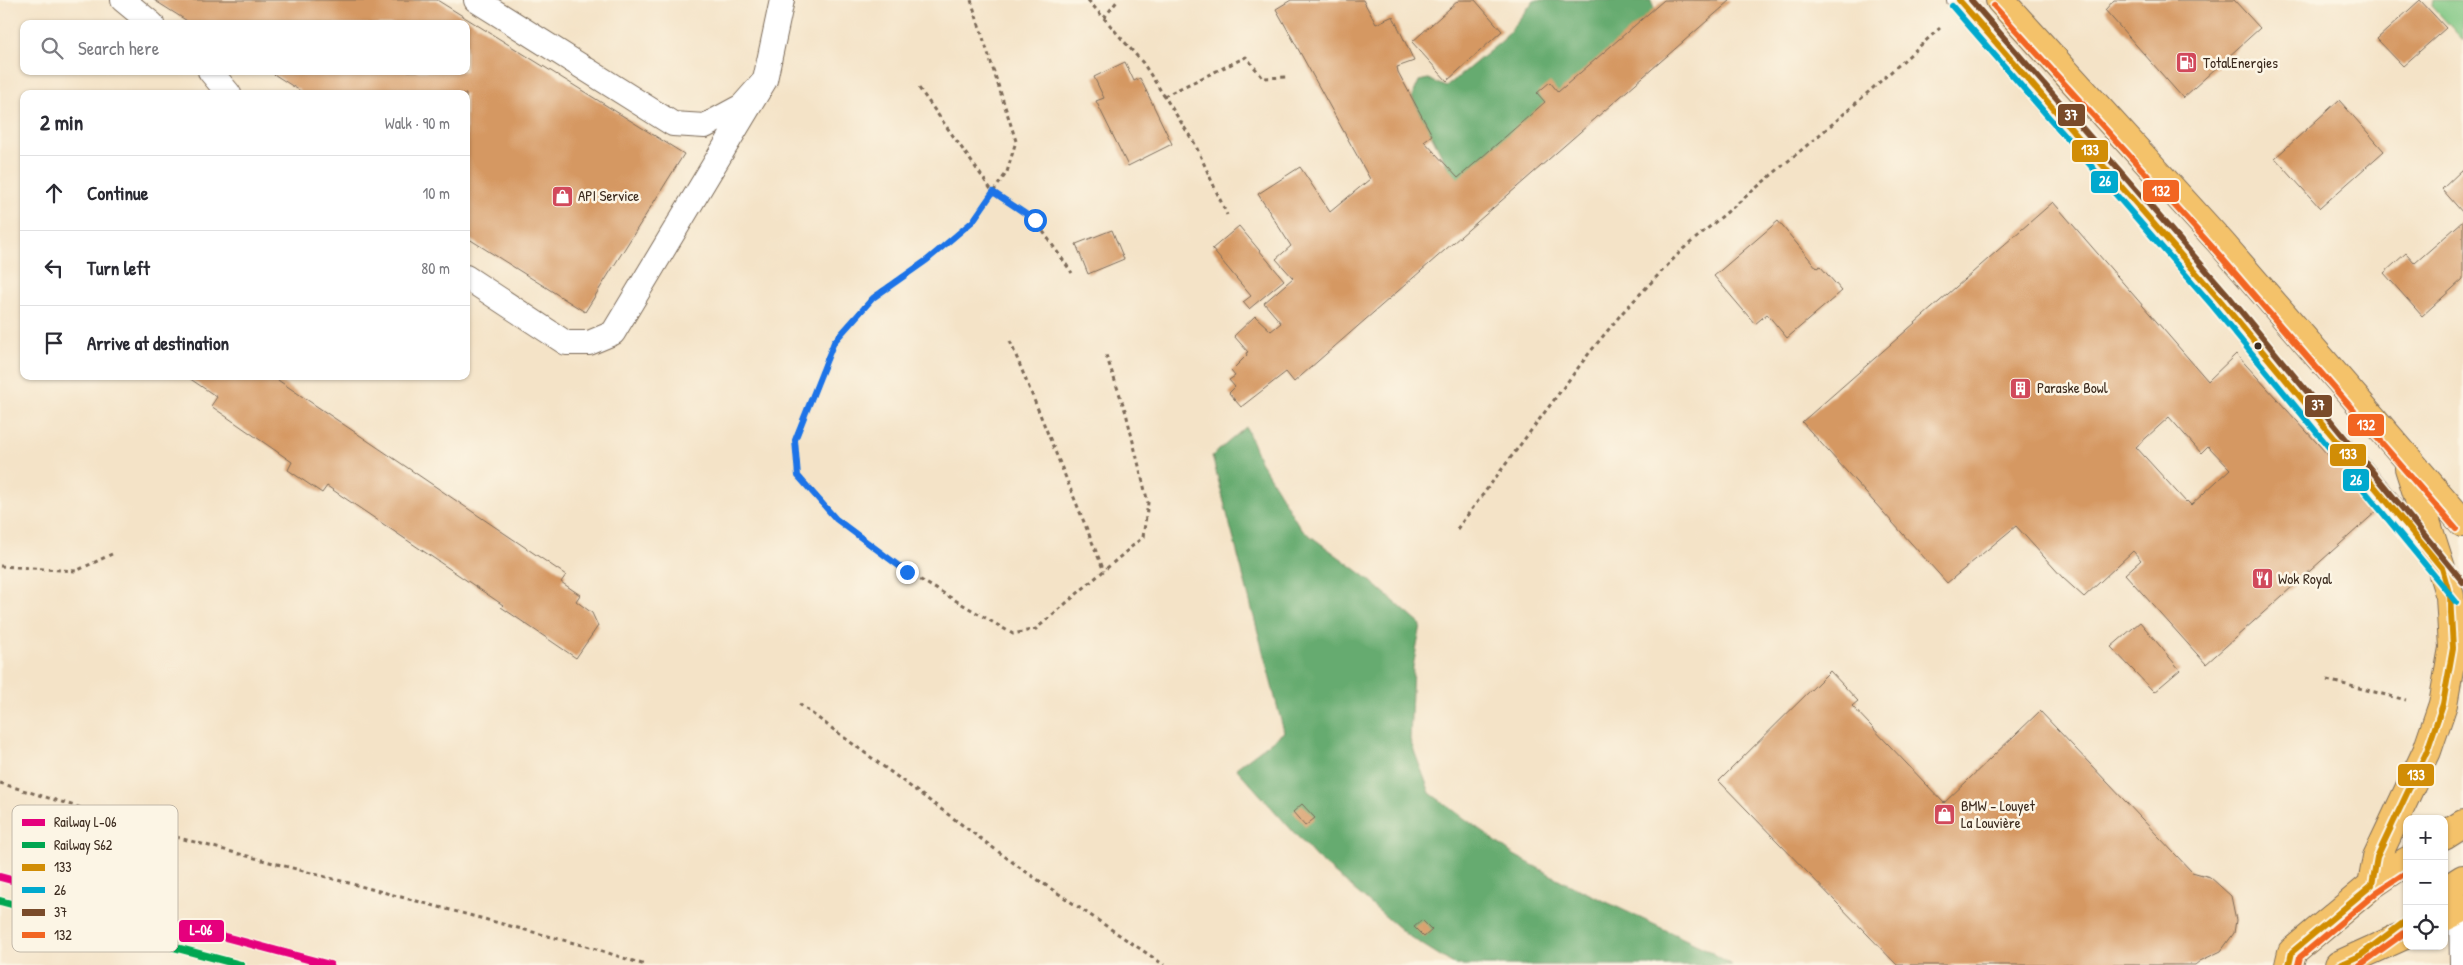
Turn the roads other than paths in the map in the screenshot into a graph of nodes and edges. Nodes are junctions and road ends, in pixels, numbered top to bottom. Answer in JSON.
{"nodes":[{"id":1,"x":123,"y":0,"type":"edge"},
{"id":2,"x":476,"y":0,"type":"edge"},
{"id":3,"x":782,"y":0,"type":"edge"},
{"id":4,"x":2000,"y":0,"type":"edge"},
{"id":5,"x":1962,"y":4,"type":"edge"},
{"id":6,"x":147,"y":20,"type":"edge"},
{"id":7,"x":213,"y":75,"type":"edge"},
{"id":8,"x":765,"y":80,"type":"junction"},
{"id":9,"x":226,"y":90,"type":"edge"},
{"id":10,"x":470,"y":280,"type":"edge"},
{"id":11,"x":2405,"y":455,"type":"junction"},
{"id":12,"x":2463,"y":523,"type":"edge"},
{"id":13,"x":2442,"y":568,"type":"junction"},
{"id":14,"x":2463,"y":596,"type":"edge"},
{"id":15,"x":2463,"y":824,"type":"edge"},
{"id":16,"x":2448,"y":833,"type":"edge"},
{"id":17,"x":2403,"y":864,"type":"edge"},
{"id":18,"x":2463,"y":879,"type":"edge"},
{"id":19,"x":2372,"y":885,"type":"junction"},
{"id":20,"x":2453,"y":906,"type":"edge"},
{"id":21,"x":2403,"y":923,"type":"edge"},
{"id":22,"x":2403,"y":936,"type":"edge"},
{"id":23,"x":2350,"y":960,"type":"edge"},
{"id":24,"x":2288,"y":965,"type":"edge"},
{"id":25,"x":2462,"y":965,"type":"edge"}],
"edges":[{"from":1,"to":6,"type":"lane"},
{"from":2,"to":8,"type":"lane"},
{"from":3,"to":8,"type":"lane"},
{"from":4,"to":11,"type":"main road"},
{"from":5,"to":13,"type":"lane"},
{"from":7,"to":9,"type":"lane"},
{"from":8,"to":10,"type":"lane"},
{"from":11,"to":12,"type":"main road"},
{"from":11,"to":13,"type":"main road"},
{"from":13,"to":14,"type":"lane"},
{"from":13,"to":19,"type":"main road"},
{"from":15,"to":16,"type":"main road"},
{"from":17,"to":19,"type":"main road"},
{"from":18,"to":20,"type":"main road"},
{"from":19,"to":24,"type":"main road"},
{"from":20,"to":25,"type":"lane"},
{"from":21,"to":23,"type":"main road"},
{"from":22,"to":23,"type":"main road"}]}
